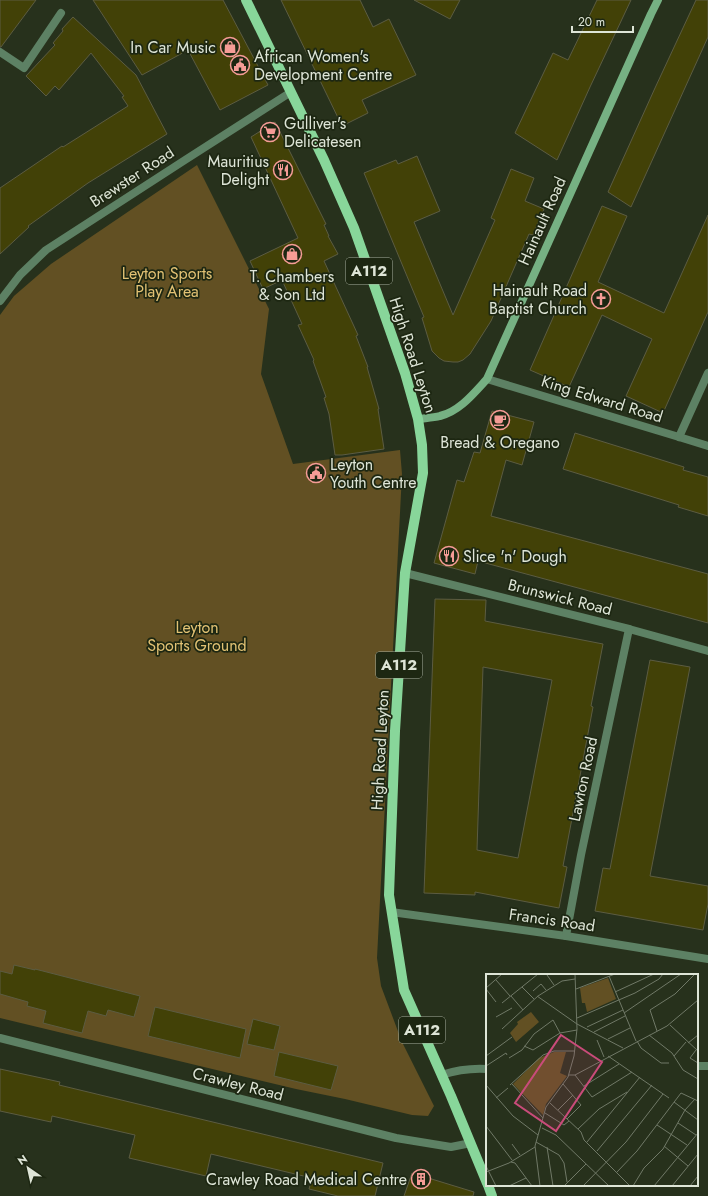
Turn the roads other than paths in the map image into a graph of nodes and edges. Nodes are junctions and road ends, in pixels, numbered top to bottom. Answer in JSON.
{"nodes":[{"id":1,"x":246,"y":0,"type":"edge"},
{"id":2,"x":658,"y":0,"type":"edge"},
{"id":3,"x":61,"y":13,"type":"dead end"},
{"id":4,"x":0,"y":52,"type":"edge"},
{"id":5,"x":291,"y":92,"type":"junction"},
{"id":6,"x":0,"y":301,"type":"edge"},
{"id":7,"x":708,"y":373,"type":"edge"},
{"id":8,"x":487,"y":379,"type":"junction"},
{"id":9,"x":418,"y":419,"type":"junction"},
{"id":10,"x":680,"y":437,"type":"junction"},
{"id":11,"x":708,"y":446,"type":"edge"},
{"id":12,"x":405,"y":573,"type":"junction"},
{"id":13,"x":629,"y":629,"type":"junction"},
{"id":14,"x":708,"y":651,"type":"edge"},
{"id":15,"x":391,"y":912,"type":"junction"},
{"id":16,"x":566,"y":936,"type":"junction"},
{"id":17,"x":708,"y":959,"type":"edge"},
{"id":18,"x":0,"y":1038,"type":"edge"},
{"id":19,"x":486,"y":1069,"type":"edge"},
{"id":20,"x":441,"y":1075,"type":"junction"},
{"id":21,"x":471,"y":1143,"type":"junction"},
{"id":22,"x":486,"y":1181,"type":"edge"},
{"id":23,"x":488,"y":1186,"type":"edge"},
{"id":24,"x":492,"y":1196,"type":"edge"}],
"edges":[{"from":1,"to":5,"type":"main road","name":"High Road Leyton","number":"A112"},
{"from":2,"to":8,"type":"street","name":"Hainault Road"},
{"from":3,"to":4,"type":"street"},
{"from":5,"to":6,"type":"street","name":"Brewster Road"},
{"from":5,"to":9,"type":"main road","name":"High Road Leyton","number":"A112"},
{"from":7,"to":10,"type":"street"},
{"from":8,"to":9,"type":"street","name":"Hainault Road"},
{"from":8,"to":10,"type":"street","name":"King Edward Road"},
{"from":9,"to":12,"type":"main road","name":"High Road Leyton","number":"A112"},
{"from":10,"to":11,"type":"street","name":"King Edward Road"},
{"from":12,"to":13,"type":"street","name":"Brunswick Road"},
{"from":12,"to":15,"type":"main road","name":"High Road Leyton","number":"A112"},
{"from":13,"to":14,"type":"street","name":"Brunswick Road"},
{"from":13,"to":16,"type":"street","name":"Lawton Road"},
{"from":15,"to":16,"type":"street","name":"Francis Road"},
{"from":15,"to":20,"type":"main road","name":"High Road Leyton","number":"A112"},
{"from":16,"to":17,"type":"street","name":"Francis Road"},
{"from":18,"to":21,"type":"street","name":"Crawley Road"},
{"from":19,"to":20,"type":"street"},
{"from":20,"to":21,"type":"main road","name":"High Road Leyton","number":"A112"},
{"from":21,"to":22,"type":"main road","name":"High Road Leyton","number":"A112"},
{"from":23,"to":24,"type":"main road","name":"High Road Leyton","number":"A112"}]}
